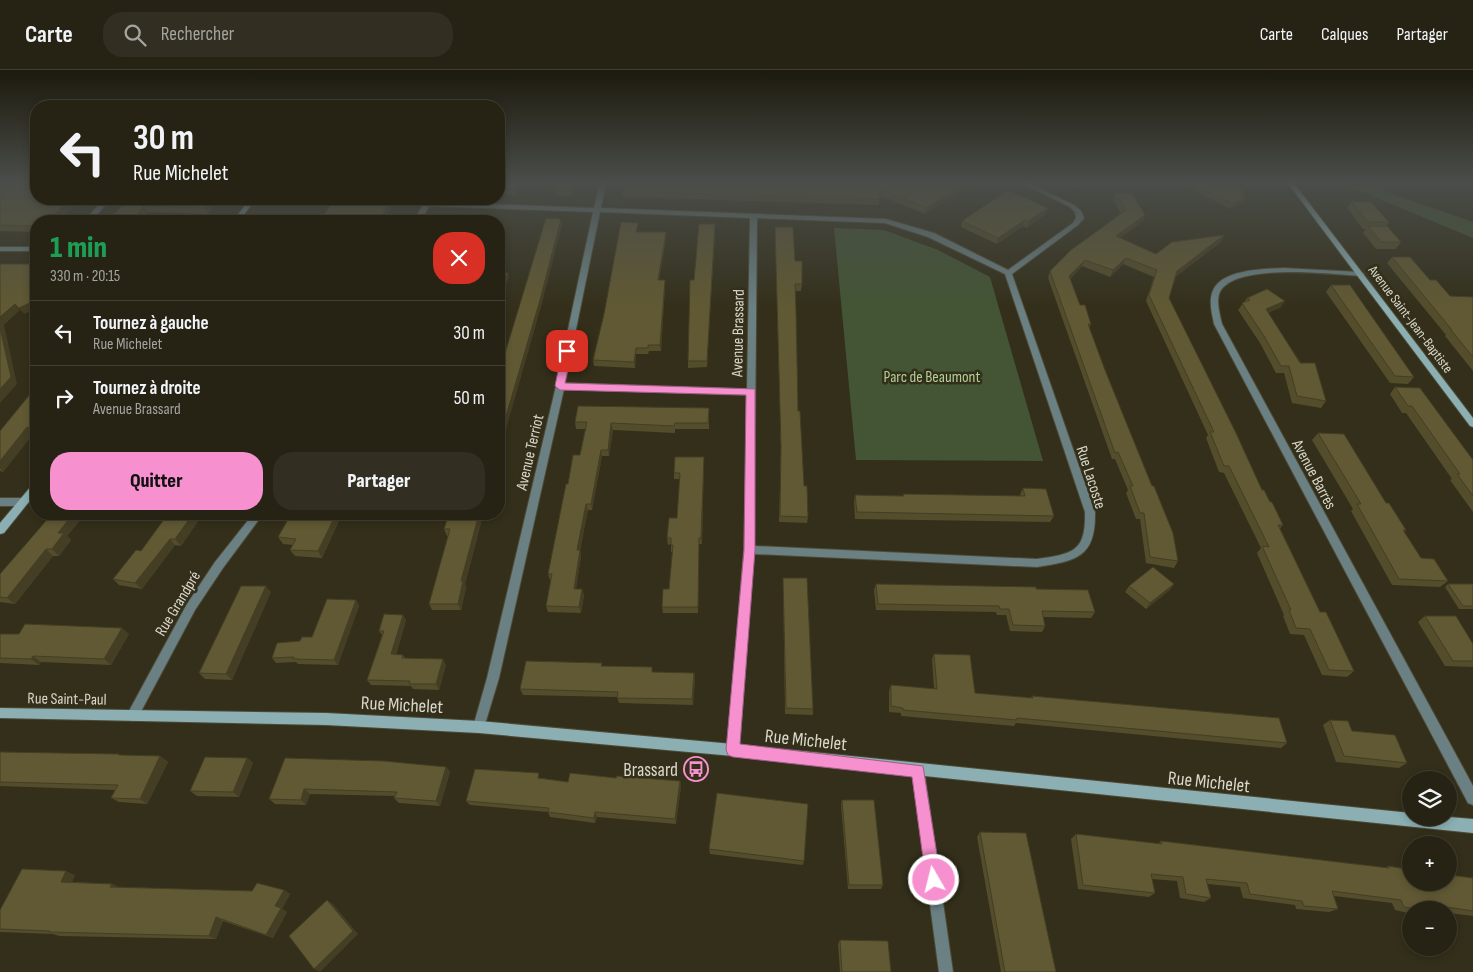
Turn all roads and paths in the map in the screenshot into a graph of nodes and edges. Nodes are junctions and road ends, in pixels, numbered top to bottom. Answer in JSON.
{"nodes":[{"id":1,"x":593,"y":224,"type":"edge"},
{"id":2,"x":754,"y":224,"type":"edge"},
{"id":3,"x":896,"y":224,"type":"edge"},
{"id":4,"x":1076,"y":224,"type":"edge"},
{"id":5,"x":1322,"y":224,"type":"edge"},
{"id":6,"x":0,"y":249,"type":"edge"},
{"id":7,"x":30,"y":249,"type":"edge"},
{"id":8,"x":1008,"y":273,"type":"junction"},
{"id":9,"x":1360,"y":274,"type":"junction"},
{"id":10,"x":560,"y":386,"type":"junction"},
{"id":11,"x":751,"y":392,"type":"junction"},
{"id":12,"x":1473,"y":424,"type":"edge"},
{"id":13,"x":30,"y":494,"type":"edge"},
{"id":14,"x":0,"y":502,"type":"edge"},
{"id":15,"x":24,"y":502,"type":"junction"},
{"id":16,"x":253,"y":520,"type":"edge"},
{"id":17,"x":0,"y":530,"type":"edge"},
{"id":18,"x":749,"y":550,"type":"junction"},
{"id":19,"x":0,"y":713,"type":"edge"},
{"id":20,"x":133,"y":715,"type":"junction"},
{"id":21,"x":479,"y":727,"type":"junction"},
{"id":22,"x":733,"y":750,"type":"junction"},
{"id":23,"x":918,"y":770,"type":"junction"},
{"id":24,"x":1473,"y":799,"type":"edge"},
{"id":25,"x":1473,"y":826,"type":"edge"},
{"id":26,"x":946,"y":972,"type":"edge"}],
"edges":[{"from":1,"to":10,"type":"street","name":"Avenue Terriot"},
{"from":2,"to":11,"type":"street","name":"Avenue Brassard"},
{"from":3,"to":8,"type":"street"},
{"from":4,"to":8,"type":"street"},
{"from":5,"to":9,"type":"street","name":"Avenue Saint-Jean-Baptiste"},
{"from":6,"to":7,"type":"street"},
{"from":8,"to":18,"type":"street","name":"Rue Lacoste"},
{"from":9,"to":12,"type":"street","name":"Avenue Saint-Jean-Baptiste"},
{"from":9,"to":24,"type":"street","name":"Avenue Barrès"},
{"from":10,"to":11,"type":"street"},
{"from":10,"to":21,"type":"street","name":"Avenue Terriot"},
{"from":11,"to":18,"type":"street","name":"Avenue Brassard"},
{"from":13,"to":15,"type":"street"},
{"from":14,"to":15,"type":"street"},
{"from":15,"to":17,"type":"street"},
{"from":16,"to":20,"type":"street","name":"Rue Grandpré"},
{"from":18,"to":22,"type":"street","name":"Avenue Brassard"},
{"from":19,"to":20,"type":"street","name":"Rue Saint-Paul"},
{"from":20,"to":21,"type":"street","name":"Rue Michelet"},
{"from":21,"to":22,"type":"street","name":"Rue Michelet"},
{"from":22,"to":23,"type":"street","name":"Rue Michelet"},
{"from":23,"to":25,"type":"street","name":"Rue Michelet"},
{"from":23,"to":26,"type":"street"}]}
